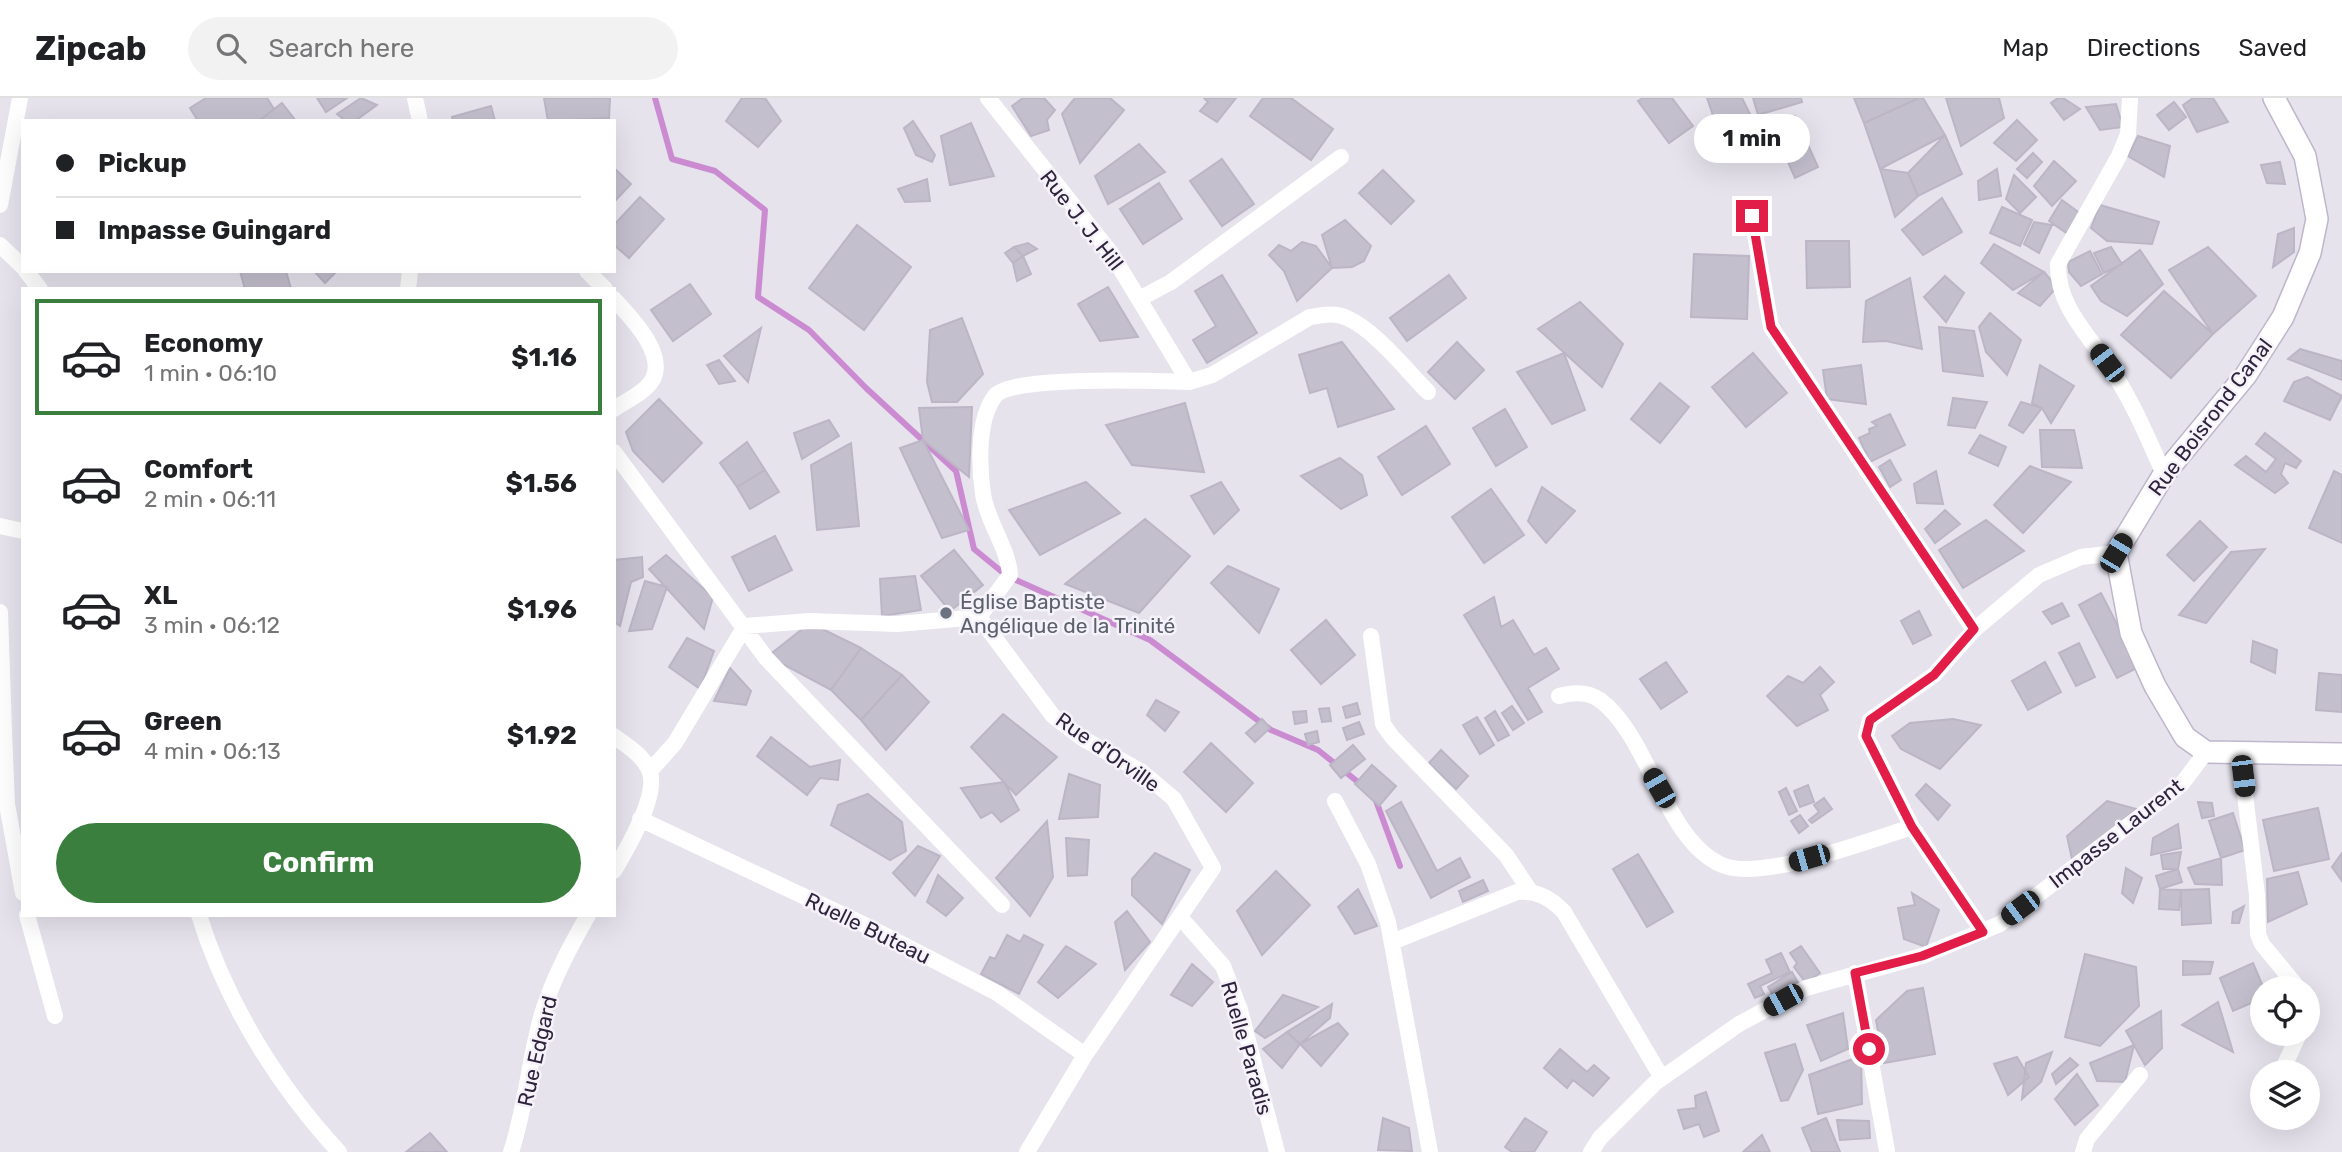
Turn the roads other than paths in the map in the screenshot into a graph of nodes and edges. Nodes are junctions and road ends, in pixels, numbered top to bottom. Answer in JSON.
{"nodes":[{"id":1,"x":20,"y":98,"type":"edge"},
{"id":2,"x":415,"y":98,"type":"edge"},
{"id":3,"x":988,"y":98,"type":"edge"},
{"id":4,"x":2130,"y":98,"type":"edge"},
{"id":5,"x":2274,"y":98,"type":"edge"},
{"id":6,"x":420,"y":119,"type":"edge"},
{"id":7,"x":1341,"y":157,"type":"dead end"},
{"id":8,"x":0,"y":205,"type":"edge"},
{"id":9,"x":1752,"y":216,"type":"dead end"},
{"id":10,"x":0,"y":245,"type":"edge"},
{"id":11,"x":21,"y":265,"type":"edge"},
{"id":12,"x":28,"y":273,"type":"edge"},
{"id":13,"x":589,"y":273,"type":"edge"},
{"id":14,"x":38,"y":287,"type":"edge"},
{"id":15,"x":603,"y":287,"type":"edge"},
{"id":16,"x":1139,"y":299,"type":"junction"},
{"id":17,"x":616,"y":301,"type":"edge"},
{"id":18,"x":1189,"y":382,"type":"junction"},
{"id":19,"x":1428,"y":392,"type":"dead end"},
{"id":20,"x":616,"y":408,"type":"edge"},
{"id":21,"x":616,"y":455,"type":"edge"},
{"id":22,"x":2164,"y":474,"type":"junction"},
{"id":23,"x":0,"y":526,"type":"edge"},
{"id":24,"x":21,"y":531,"type":"edge"},
{"id":25,"x":2116,"y":553,"type":"junction"},
{"id":26,"x":0,"y":612,"type":"edge"},
{"id":27,"x":979,"y":617,"type":"junction"},
{"id":28,"x":745,"y":626,"type":"junction"},
{"id":29,"x":1974,"y":629,"type":"junction"},
{"id":30,"x":1371,"y":636,"type":"dead end"},
{"id":31,"x":1559,"y":696,"type":"dead end"},
{"id":32,"x":2,"y":732,"type":"edge"},
{"id":33,"x":616,"y":738,"type":"edge"},
{"id":34,"x":2206,"y":752,"type":"junction"},
{"id":35,"x":2240,"y":752,"type":"junction"},
{"id":36,"x":2342,"y":754,"type":"edge"},
{"id":37,"x":650,"y":771,"type":"junction"},
{"id":38,"x":1335,"y":801,"type":"dead end"},
{"id":39,"x":640,"y":819,"type":"junction"},
{"id":40,"x":1912,"y":827,"type":"junction"},
{"id":41,"x":616,"y":867,"type":"edge"},
{"id":42,"x":21,"y":882,"type":"edge"},
{"id":43,"x":1530,"y":891,"type":"junction"},
{"id":44,"x":1002,"y":905,"type":"dead end"},
{"id":45,"x":28,"y":917,"type":"edge"},
{"id":46,"x":201,"y":917,"type":"edge"},
{"id":47,"x":587,"y":917,"type":"edge"},
{"id":48,"x":1180,"y":917,"type":"junction"},
{"id":49,"x":1983,"y":932,"type":"junction"},
{"id":50,"x":1392,"y":942,"type":"junction"},
{"id":51,"x":1855,"y":973,"type":"junction"},
{"id":52,"x":2288,"y":976,"type":"edge"},
{"id":53,"x":55,"y":1016,"type":"dead end"},
{"id":54,"x":1085,"y":1055,"type":"junction"},
{"id":55,"x":2140,"y":1075,"type":"dead end"},
{"id":56,"x":1662,"y":1078,"type":"junction"},
{"id":57,"x":1887,"y":1151,"type":"edge"},
{"id":58,"x":339,"y":1152,"type":"edge"},
{"id":59,"x":511,"y":1152,"type":"edge"},
{"id":60,"x":1027,"y":1152,"type":"edge"},
{"id":61,"x":1277,"y":1152,"type":"edge"},
{"id":62,"x":1430,"y":1152,"type":"edge"},
{"id":63,"x":1591,"y":1152,"type":"edge"},
{"id":64,"x":2083,"y":1152,"type":"edge"}],
"edges":[{"from":1,"to":8,"type":"street"},
{"from":2,"to":6,"type":"street"},
{"from":3,"to":16,"type":"street","name":"Rue J. J. Hill"},
{"from":4,"to":22,"type":"street"},
{"from":5,"to":22,"type":"street","name":"Rue Boisrond Canal"},
{"from":7,"to":16,"type":"street"},
{"from":9,"to":29,"type":"street"},
{"from":10,"to":11,"type":"street"},
{"from":12,"to":14,"type":"street"},
{"from":13,"to":15,"type":"street"},
{"from":16,"to":18,"type":"street","name":"Rue J. J. Hill"},
{"from":17,"to":20,"type":"street"},
{"from":18,"to":19,"type":"street"},
{"from":18,"to":27,"type":"street"},
{"from":21,"to":28,"type":"street"},
{"from":22,"to":25,"type":"street","name":"Rue Boisrond Canal"},
{"from":23,"to":24,"type":"street"},
{"from":25,"to":29,"type":"street"},
{"from":25,"to":34,"type":"street"},
{"from":26,"to":32,"type":"street"},
{"from":27,"to":28,"type":"street"},
{"from":27,"to":48,"type":"street","name":"Rue d'Orville"},
{"from":28,"to":37,"type":"street"},
{"from":28,"to":44,"type":"street"},
{"from":29,"to":40,"type":"street"},
{"from":30,"to":43,"type":"street"},
{"from":31,"to":40,"type":"street"},
{"from":32,"to":42,"type":"street"},
{"from":33,"to":37,"type":"street"},
{"from":34,"to":35,"type":"street"},
{"from":34,"to":49,"type":"street","name":"Impasse Laurent"},
{"from":35,"to":36,"type":"street"},
{"from":35,"to":52,"type":"street"},
{"from":37,"to":39,"type":"street"},
{"from":38,"to":50,"type":"street"},
{"from":39,"to":41,"type":"street"},
{"from":39,"to":54,"type":"street","name":"Ruelle Buteau"},
{"from":40,"to":49,"type":"street"},
{"from":43,"to":50,"type":"street"},
{"from":43,"to":56,"type":"street"},
{"from":45,"to":53,"type":"street"},
{"from":46,"to":58,"type":"street"},
{"from":47,"to":59,"type":"street","name":"Rue Edgard"},
{"from":48,"to":54,"type":"street","name":"Rue d'Orville"},
{"from":48,"to":61,"type":"street","name":"Ruelle Paradis"},
{"from":49,"to":51,"type":"street","name":"Impasse Laurent"},
{"from":50,"to":62,"type":"street"},
{"from":51,"to":56,"type":"street","name":"Impasse Laurent"},
{"from":51,"to":57,"type":"street"},
{"from":54,"to":60,"type":"street","name":"Rue d'Orville"},
{"from":55,"to":64,"type":"street"},
{"from":56,"to":63,"type":"street","name":"Impasse Laurent"}]}
